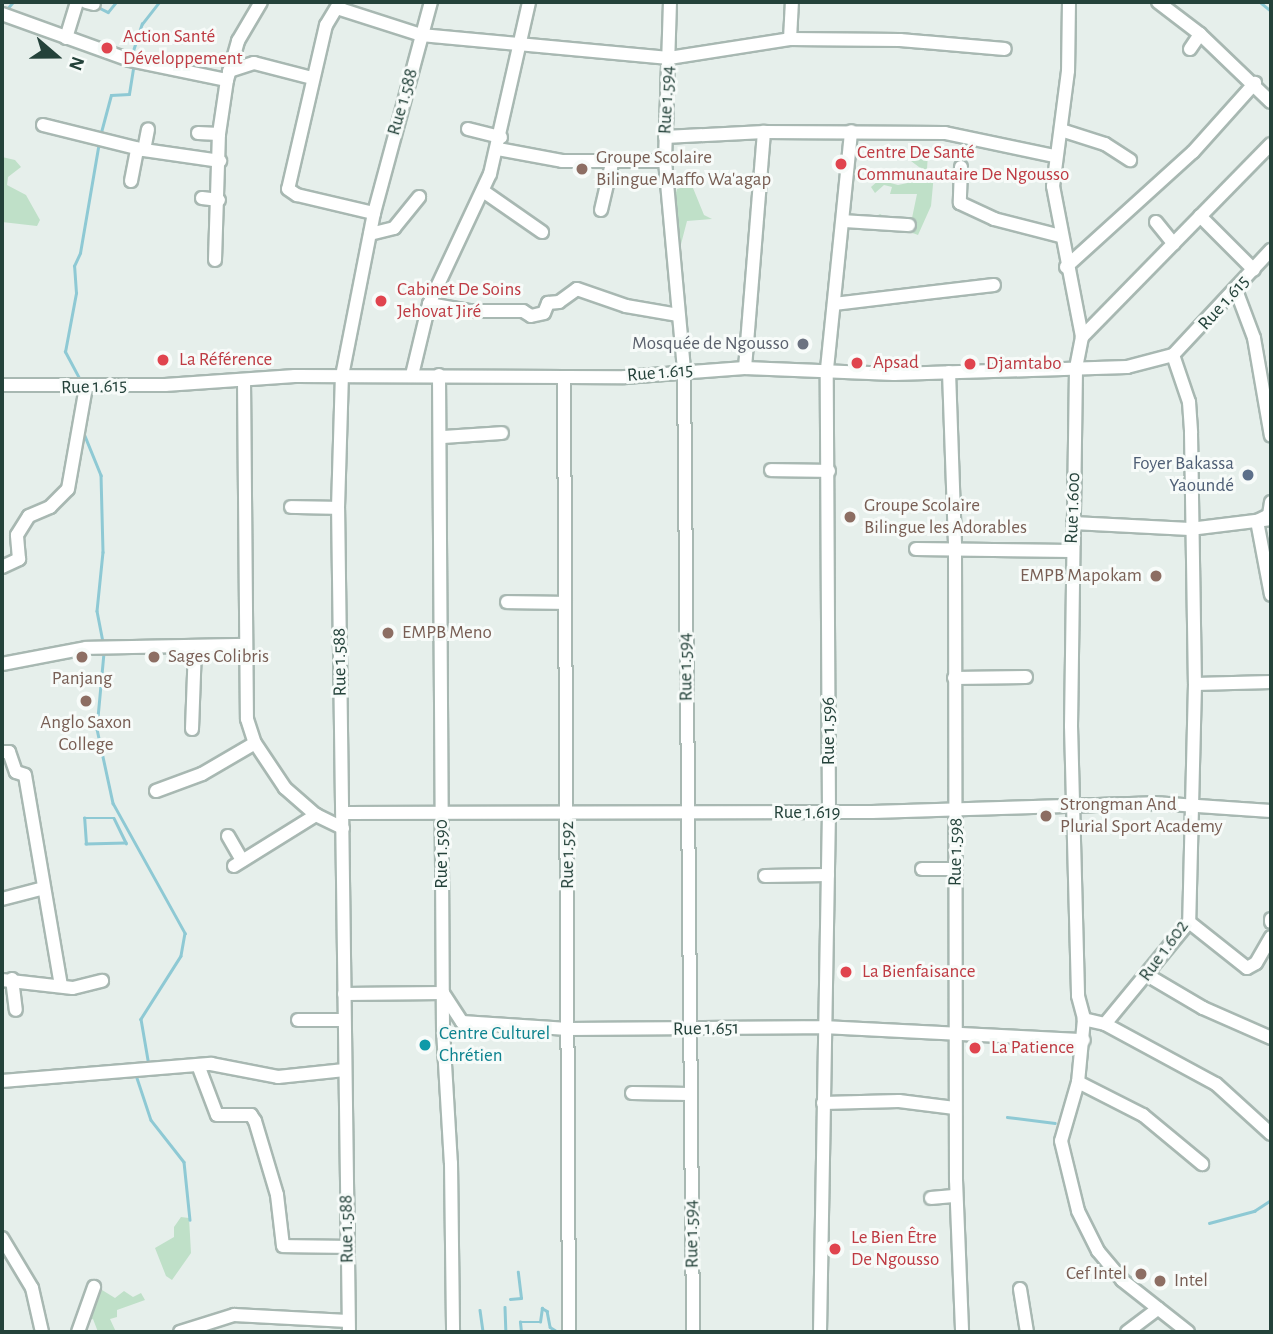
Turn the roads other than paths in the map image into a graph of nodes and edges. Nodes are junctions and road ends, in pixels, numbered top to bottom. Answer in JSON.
{"nodes":[{"id":1,"x":76,"y":2,"type":"edge"},
{"id":2,"x":261,"y":2,"type":"edge"},
{"id":3,"x":431,"y":2,"type":"edge"},
{"id":4,"x":529,"y":2,"type":"edge"},
{"id":5,"x":670,"y":2,"type":"edge"},
{"id":6,"x":792,"y":2,"type":"edge"},
{"id":7,"x":1069,"y":2,"type":"edge"},
{"id":8,"x":1158,"y":2,"type":"edge"},
{"id":9,"x":339,"y":5,"type":"edge"},
{"id":10,"x":2,"y":14,"type":"edge"},
{"id":11,"x":1200,"y":34,"type":"junction"},
{"id":12,"x":421,"y":35,"type":"junction"},
{"id":13,"x":66,"y":38,"type":"junction"},
{"id":14,"x":790,"y":39,"type":"junction"},
{"id":15,"x":518,"y":43,"type":"junction"},
{"id":16,"x":1005,"y":48,"type":"dead end"},
{"id":17,"x":1190,"y":49,"type":"dead end"},
{"id":18,"x":669,"y":58,"type":"junction"},
{"id":19,"x":228,"y":75,"type":"junction"},
{"id":20,"x":312,"y":78,"type":"junction"},
{"id":21,"x":1255,"y":83,"type":"junction"},
{"id":22,"x":1271,"y":102,"type":"edge"},
{"id":23,"x":43,"y":125,"type":"dead end"},
{"id":24,"x":148,"y":129,"type":"dead end"},
{"id":25,"x":468,"y":129,"type":"dead end"},
{"id":26,"x":1061,"y":130,"type":"junction"},
{"id":27,"x":851,"y":131,"type":"junction"},
{"id":28,"x":764,"y":132,"type":"junction"},
{"id":29,"x":198,"y":133,"type":"dead end"},
{"id":30,"x":219,"y":134,"type":"junction"},
{"id":31,"x":665,"y":137,"type":"junction"},
{"id":32,"x":499,"y":143,"type":"junction"},
{"id":33,"x":1271,"y":144,"type":"edge"},
{"id":34,"x":141,"y":150,"type":"junction"},
{"id":35,"x":1054,"y":156,"type":"junction"},
{"id":36,"x":613,"y":159,"type":"junction"},
{"id":37,"x":1130,"y":160,"type":"dead end"},
{"id":38,"x":220,"y":161,"type":"junction"},
{"id":39,"x":665,"y":161,"type":"junction"},
{"id":40,"x":961,"y":167,"type":"dead end"},
{"id":41,"x":131,"y":181,"type":"dead end"},
{"id":42,"x":483,"y":191,"type":"junction"},
{"id":43,"x":419,"y":197,"type":"dead end"},
{"id":44,"x":202,"y":198,"type":"dead end"},
{"id":45,"x":219,"y":200,"type":"junction"},
{"id":46,"x":601,"y":210,"type":"dead end"},
{"id":47,"x":374,"y":213,"type":"junction"},
{"id":48,"x":1200,"y":216,"type":"junction"},
{"id":49,"x":843,"y":221,"type":"junction"},
{"id":50,"x":1156,"y":222,"type":"dead end"},
{"id":51,"x":909,"y":225,"type":"dead end"},
{"id":52,"x":542,"y":232,"type":"dead end"},
{"id":53,"x":370,"y":234,"type":"junction"},
{"id":54,"x":1060,"y":236,"type":"junction"},
{"id":55,"x":1174,"y":244,"type":"junction"},
{"id":56,"x":1271,"y":250,"type":"edge"},
{"id":57,"x":215,"y":260,"type":"dead end"},
{"id":58,"x":1066,"y":267,"type":"junction"},
{"id":59,"x":1254,"y":270,"type":"junction"},
{"id":60,"x":994,"y":285,"type":"dead end"},
{"id":61,"x":1236,"y":290,"type":"junction"},
{"id":62,"x":429,"y":304,"type":"junction"},
{"id":63,"x":834,"y":304,"type":"junction"},
{"id":64,"x":678,"y":315,"type":"junction"},
{"id":65,"x":1082,"y":337,"type":"junction"},
{"id":66,"x":1174,"y":355,"type":"junction"},
{"id":67,"x":745,"y":368,"type":"junction"},
{"id":68,"x":827,"y":369,"type":"junction"},
{"id":69,"x":1076,"y":369,"type":"junction"},
{"id":70,"x":684,"y":370,"type":"junction"},
{"id":71,"x":949,"y":372,"type":"junction"},
{"id":72,"x":412,"y":375,"type":"junction"},
{"id":73,"x":439,"y":375,"type":"junction"},
{"id":74,"x":342,"y":376,"type":"junction"},
{"id":75,"x":564,"y":378,"type":"junction"},
{"id":76,"x":244,"y":381,"type":"junction"},
{"id":77,"x":2,"y":386,"type":"edge"},
{"id":78,"x":86,"y":387,"type":"junction"},
{"id":79,"x":502,"y":433,"type":"dead end"},
{"id":80,"x":1271,"y":436,"type":"edge"},
{"id":81,"x":442,"y":437,"type":"junction"},
{"id":82,"x":771,"y":470,"type":"dead end"},
{"id":83,"x":829,"y":471,"type":"junction"},
{"id":84,"x":1271,"y":502,"type":"edge"},
{"id":85,"x":291,"y":507,"type":"dead end"},
{"id":86,"x":338,"y":508,"type":"junction"},
{"id":87,"x":1271,"y":519,"type":"edge"},
{"id":88,"x":1256,"y":521,"type":"junction"},
{"id":89,"x":1073,"y":523,"type":"junction"},
{"id":90,"x":1189,"y":529,"type":"junction"},
{"id":91,"x":955,"y":547,"type":"junction"},
{"id":92,"x":916,"y":549,"type":"dead end"},
{"id":93,"x":1072,"y":551,"type":"junction"},
{"id":94,"x":2,"y":567,"type":"edge"},
{"id":95,"x":1271,"y":595,"type":"edge"},
{"id":96,"x":508,"y":602,"type":"dead end"},
{"id":97,"x":565,"y":603,"type":"junction"},
{"id":98,"x":243,"y":645,"type":"junction"},
{"id":99,"x":195,"y":646,"type":"junction"},
{"id":100,"x":2,"y":664,"type":"edge"},
{"id":101,"x":1026,"y":677,"type":"dead end"},
{"id":102,"x":954,"y":678,"type":"junction"},
{"id":103,"x":1271,"y":682,"type":"edge"},
{"id":104,"x":1195,"y":684,"type":"junction"},
{"id":105,"x":192,"y":729,"type":"dead end"},
{"id":106,"x":255,"y":743,"type":"junction"},
{"id":107,"x":2,"y":752,"type":"edge"},
{"id":108,"x":156,"y":791,"type":"dead end"},
{"id":109,"x":957,"y":806,"type":"junction"},
{"id":110,"x":1072,"y":806,"type":"junction"},
{"id":111,"x":1194,"y":808,"type":"junction"},
{"id":112,"x":1271,"y":811,"type":"edge"},
{"id":113,"x":343,"y":813,"type":"junction"},
{"id":114,"x":688,"y":813,"type":"junction"},
{"id":115,"x":829,"y":813,"type":"junction"},
{"id":116,"x":568,"y":814,"type":"junction"},
{"id":117,"x":316,"y":815,"type":"junction"},
{"id":118,"x":442,"y":816,"type":"junction"},
{"id":119,"x":343,"y":828,"type":"junction"},
{"id":120,"x":228,"y":836,"type":"dead end"},
{"id":121,"x":922,"y":869,"type":"dead end"},
{"id":122,"x":956,"y":869,"type":"junction"},
{"id":123,"x":828,"y":875,"type":"junction"},
{"id":124,"x":765,"y":876,"type":"dead end"},
{"id":125,"x":44,"y":888,"type":"junction"},
{"id":126,"x":2,"y":899,"type":"edge"},
{"id":127,"x":1189,"y":922,"type":"junction"},
{"id":128,"x":1271,"y":937,"type":"edge"},
{"id":129,"x":1147,"y":975,"type":"junction"},
{"id":130,"x":7,"y":980,"type":"edge"},
{"id":131,"x":102,"y":981,"type":"dead end"},
{"id":132,"x":61,"y":985,"type":"junction"},
{"id":133,"x":443,"y":993,"type":"junction"},
{"id":134,"x":344,"y":994,"type":"junction"},
{"id":135,"x":16,"y":1010,"type":"dead end"},
{"id":136,"x":1084,"y":1019,"type":"junction"},
{"id":137,"x":298,"y":1020,"type":"dead end"},
{"id":138,"x":344,"y":1020,"type":"junction"},
{"id":139,"x":1105,"y":1024,"type":"junction"},
{"id":140,"x":824,"y":1027,"type":"junction"},
{"id":141,"x":568,"y":1029,"type":"junction"},
{"id":142,"x":688,"y":1029,"type":"junction"},
{"id":143,"x":955,"y":1031,"type":"junction"},
{"id":144,"x":1271,"y":1038,"type":"edge"},
{"id":145,"x":1084,"y":1040,"type":"junction"},
{"id":146,"x":198,"y":1065,"type":"junction"},
{"id":147,"x":345,"y":1070,"type":"junction"},
{"id":148,"x":2,"y":1081,"type":"edge"},
{"id":149,"x":1078,"y":1082,"type":"junction"},
{"id":150,"x":632,"y":1093,"type":"dead end"},
{"id":151,"x":689,"y":1094,"type":"junction"},
{"id":152,"x":823,"y":1103,"type":"junction"},
{"id":153,"x":955,"y":1108,"type":"junction"},
{"id":154,"x":1271,"y":1134,"type":"edge"},
{"id":155,"x":1202,"y":1164,"type":"dead end"},
{"id":156,"x":956,"y":1196,"type":"junction"},
{"id":157,"x":931,"y":1198,"type":"dead end"},
{"id":158,"x":2,"y":1238,"type":"edge"},
{"id":159,"x":348,"y":1247,"type":"junction"},
{"id":160,"x":94,"y":1287,"type":"dead end"},
{"id":161,"x":1020,"y":1289,"type":"dead end"},
{"id":162,"x":1158,"y":1309,"type":"junction"},
{"id":163,"x":349,"y":1327,"type":"edge"},
{"id":164,"x":42,"y":1332,"type":"edge"},
{"id":165,"x":78,"y":1332,"type":"edge"},
{"id":166,"x":180,"y":1332,"type":"edge"},
{"id":167,"x":453,"y":1332,"type":"edge"},
{"id":168,"x":569,"y":1332,"type":"edge"},
{"id":169,"x":693,"y":1332,"type":"edge"},
{"id":170,"x":820,"y":1332,"type":"edge"},
{"id":171,"x":962,"y":1332,"type":"edge"},
{"id":172,"x":1027,"y":1332,"type":"edge"},
{"id":173,"x":1127,"y":1332,"type":"edge"},
{"id":174,"x":1188,"y":1332,"type":"edge"}],
"edges":[{"from":1,"to":13,"type":"street"},
{"from":2,"to":19,"type":"street"},
{"from":3,"to":12,"type":"street","name":"Rue 1.588"},
{"from":4,"to":15,"type":"street"},
{"from":5,"to":18,"type":"street","name":"Rue 1.594"},
{"from":6,"to":14,"type":"street"},
{"from":7,"to":26,"type":"street","name":"Rue 1.600"},
{"from":8,"to":11,"type":"street"},
{"from":9,"to":12,"type":"street"},
{"from":9,"to":20,"type":"street"},
{"from":10,"to":13,"type":"street"},
{"from":11,"to":17,"type":"street"},
{"from":11,"to":21,"type":"street"},
{"from":12,"to":15,"type":"street"},
{"from":12,"to":47,"type":"street","name":"Rue 1.588"},
{"from":13,"to":19,"type":"street"},
{"from":14,"to":16,"type":"street"},
{"from":14,"to":18,"type":"street"},
{"from":15,"to":18,"type":"street"},
{"from":15,"to":32,"type":"street"},
{"from":18,"to":31,"type":"street","name":"Rue 1.594"},
{"from":19,"to":20,"type":"street"},
{"from":19,"to":30,"type":"street"},
{"from":20,"to":47,"type":"street"},
{"from":21,"to":22,"type":"street"},
{"from":21,"to":58,"type":"street"},
{"from":23,"to":34,"type":"street"},
{"from":24,"to":34,"type":"street"},
{"from":25,"to":32,"type":"street"},
{"from":26,"to":35,"type":"street","name":"Rue 1.600"},
{"from":26,"to":37,"type":"street"},
{"from":27,"to":28,"type":"street"},
{"from":27,"to":35,"type":"street"},
{"from":27,"to":49,"type":"street","name":"Rue 1.596"},
{"from":28,"to":31,"type":"street"},
{"from":28,"to":67,"type":"street"},
{"from":29,"to":30,"type":"street"},
{"from":30,"to":38,"type":"street"},
{"from":31,"to":39,"type":"street","name":"Rue 1.594"},
{"from":32,"to":36,"type":"street"},
{"from":32,"to":42,"type":"street"},
{"from":33,"to":48,"type":"street"},
{"from":34,"to":38,"type":"street"},
{"from":34,"to":41,"type":"street"},
{"from":35,"to":54,"type":"street","name":"Rue 1.600"},
{"from":36,"to":39,"type":"street"},
{"from":36,"to":46,"type":"street"},
{"from":38,"to":45,"type":"street"},
{"from":39,"to":64,"type":"street","name":"Rue 1.594"},
{"from":40,"to":54,"type":"street"},
{"from":42,"to":52,"type":"street"},
{"from":42,"to":62,"type":"street"},
{"from":43,"to":53,"type":"street"},
{"from":44,"to":45,"type":"street"},
{"from":45,"to":57,"type":"street"},
{"from":47,"to":53,"type":"street","name":"Rue 1.588"},
{"from":48,"to":55,"type":"street"},
{"from":48,"to":59,"type":"street"},
{"from":49,"to":51,"type":"street"},
{"from":49,"to":63,"type":"street","name":"Rue 1.596"},
{"from":50,"to":55,"type":"street"},
{"from":53,"to":74,"type":"street","name":"Rue 1.588"},
{"from":54,"to":58,"type":"street","name":"Rue 1.600"},
{"from":55,"to":65,"type":"street"},
{"from":56,"to":59,"type":"street","name":"Rue 1.615"},
{"from":58,"to":65,"type":"street","name":"Rue 1.600"},
{"from":59,"to":61,"type":"street","name":"Rue 1.615"},
{"from":60,"to":63,"type":"street"},
{"from":61,"to":66,"type":"street","name":"Rue 1.615"},
{"from":61,"to":80,"type":"street"},
{"from":62,"to":64,"type":"street"},
{"from":62,"to":72,"type":"street"},
{"from":63,"to":68,"type":"street","name":"Rue 1.596"},
{"from":64,"to":70,"type":"street","name":"Rue 1.594"},
{"from":65,"to":69,"type":"street","name":"Rue 1.600"},
{"from":66,"to":69,"type":"street","name":"Rue 1.615"},
{"from":66,"to":90,"type":"street","name":"Rue 1.602"},
{"from":67,"to":68,"type":"street","name":"Rue 1.615"},
{"from":67,"to":70,"type":"street","name":"Rue 1.615"},
{"from":68,"to":71,"type":"street","name":"Rue 1.615"},
{"from":68,"to":83,"type":"street","name":"Rue 1.596"},
{"from":69,"to":71,"type":"street","name":"Rue 1.615"},
{"from":69,"to":89,"type":"street","name":"Rue 1.600"},
{"from":70,"to":75,"type":"street","name":"Rue 1.615"},
{"from":70,"to":114,"type":"street","name":"Rue 1.594"},
{"from":71,"to":91,"type":"street","name":"Rue 1.598"},
{"from":72,"to":73,"type":"street","name":"Rue 1.615"},
{"from":72,"to":74,"type":"street","name":"Rue 1.615"},
{"from":73,"to":75,"type":"street","name":"Rue 1.615"},
{"from":73,"to":81,"type":"street","name":"Rue 1.590"},
{"from":74,"to":76,"type":"street","name":"Rue 1.615"},
{"from":74,"to":86,"type":"street","name":"Rue 1.588"},
{"from":75,"to":97,"type":"street","name":"Rue 1.592"},
{"from":76,"to":78,"type":"street","name":"Rue 1.615"},
{"from":76,"to":98,"type":"street"},
{"from":77,"to":78,"type":"street","name":"Rue 1.615"},
{"from":78,"to":94,"type":"street"},
{"from":79,"to":81,"type":"street"},
{"from":81,"to":118,"type":"street","name":"Rue 1.590"},
{"from":82,"to":83,"type":"street"},
{"from":83,"to":115,"type":"street","name":"Rue 1.596"},
{"from":84,"to":88,"type":"street"},
{"from":85,"to":86,"type":"street"},
{"from":86,"to":113,"type":"street","name":"Rue 1.588"},
{"from":87,"to":88,"type":"street"},
{"from":88,"to":90,"type":"street"},
{"from":88,"to":95,"type":"street"},
{"from":89,"to":90,"type":"street"},
{"from":89,"to":93,"type":"street","name":"Rue 1.600"},
{"from":90,"to":104,"type":"street","name":"Rue 1.602"},
{"from":91,"to":92,"type":"street"},
{"from":91,"to":93,"type":"street"},
{"from":91,"to":102,"type":"street","name":"Rue 1.598"},
{"from":93,"to":110,"type":"street","name":"Rue 1.600"},
{"from":96,"to":97,"type":"street"},
{"from":97,"to":116,"type":"street","name":"Rue 1.592"},
{"from":98,"to":99,"type":"street"},
{"from":98,"to":106,"type":"street"},
{"from":99,"to":100,"type":"street"},
{"from":99,"to":105,"type":"street"},
{"from":101,"to":102,"type":"street"},
{"from":102,"to":109,"type":"street","name":"Rue 1.598"},
{"from":103,"to":104,"type":"street"},
{"from":104,"to":111,"type":"street","name":"Rue 1.602"},
{"from":106,"to":108,"type":"street"},
{"from":106,"to":117,"type":"street"},
{"from":107,"to":125,"type":"street"},
{"from":109,"to":110,"type":"street","name":"Rue 1.619"},
{"from":109,"to":115,"type":"street","name":"Rue 1.619"},
{"from":109,"to":122,"type":"street","name":"Rue 1.598"},
{"from":110,"to":111,"type":"street","name":"Rue 1.619"},
{"from":110,"to":136,"type":"street","name":"Rue 1.600"},
{"from":111,"to":112,"type":"street","name":"Rue 1.619"},
{"from":111,"to":127,"type":"street","name":"Rue 1.602"},
{"from":113,"to":118,"type":"street","name":"Rue 1.619"},
{"from":113,"to":119,"type":"street","name":"Rue 1.588"},
{"from":114,"to":115,"type":"street","name":"Rue 1.619"},
{"from":114,"to":116,"type":"street","name":"Rue 1.619"},
{"from":114,"to":142,"type":"street","name":"Rue 1.594"},
{"from":115,"to":123,"type":"street","name":"Rue 1.596"},
{"from":116,"to":118,"type":"street","name":"Rue 1.619"},
{"from":116,"to":141,"type":"street","name":"Rue 1.592"},
{"from":117,"to":119,"type":"street"},
{"from":117,"to":120,"type":"street"},
{"from":118,"to":133,"type":"street","name":"Rue 1.590"},
{"from":119,"to":134,"type":"street","name":"Rue 1.588"},
{"from":121,"to":122,"type":"street"},
{"from":122,"to":143,"type":"street","name":"Rue 1.598"},
{"from":123,"to":124,"type":"street"},
{"from":123,"to":140,"type":"street","name":"Rue 1.596"},
{"from":125,"to":126,"type":"street"},
{"from":125,"to":132,"type":"street"},
{"from":127,"to":128,"type":"street"},
{"from":127,"to":129,"type":"street","name":"Rue 1.602"},
{"from":129,"to":139,"type":"street","name":"Rue 1.602"},
{"from":129,"to":144,"type":"street"},
{"from":130,"to":132,"type":"street"},
{"from":130,"to":135,"type":"street"},
{"from":131,"to":132,"type":"street"},
{"from":133,"to":134,"type":"street"},
{"from":133,"to":141,"type":"street","name":"Rue 1.651"},
{"from":133,"to":167,"type":"street","name":"Rue 1.590"},
{"from":134,"to":138,"type":"street","name":"Rue 1.588"},
{"from":136,"to":139,"type":"street"},
{"from":136,"to":145,"type":"street"},
{"from":137,"to":138,"type":"street"},
{"from":138,"to":147,"type":"street","name":"Rue 1.588"},
{"from":139,"to":154,"type":"street"},
{"from":140,"to":142,"type":"street","name":"Rue 1.651"},
{"from":140,"to":143,"type":"street","name":"Rue 1.651"},
{"from":140,"to":152,"type":"street","name":"Rue 1.596"},
{"from":141,"to":142,"type":"street","name":"Rue 1.651"},
{"from":141,"to":168,"type":"street","name":"Rue 1.592"},
{"from":142,"to":151,"type":"street","name":"Rue 1.594"},
{"from":143,"to":145,"type":"street","name":"Rue 1.651"},
{"from":143,"to":153,"type":"street","name":"Rue 1.598"},
{"from":145,"to":149,"type":"street"},
{"from":146,"to":147,"type":"street"},
{"from":146,"to":148,"type":"street"},
{"from":146,"to":159,"type":"street"},
{"from":147,"to":159,"type":"street","name":"Rue 1.588"},
{"from":149,"to":155,"type":"street"},
{"from":149,"to":162,"type":"street"},
{"from":150,"to":151,"type":"street"},
{"from":151,"to":169,"type":"street","name":"Rue 1.594"},
{"from":152,"to":153,"type":"street"},
{"from":152,"to":170,"type":"street","name":"Rue 1.596"},
{"from":153,"to":156,"type":"street","name":"Rue 1.598"},
{"from":156,"to":157,"type":"street"},
{"from":156,"to":171,"type":"street","name":"Rue 1.598"},
{"from":158,"to":164,"type":"street"},
{"from":159,"to":163,"type":"street","name":"Rue 1.588"},
{"from":160,"to":165,"type":"street"},
{"from":161,"to":172,"type":"street"},
{"from":162,"to":173,"type":"street"},
{"from":162,"to":174,"type":"street"},
{"from":163,"to":166,"type":"street"}]}
